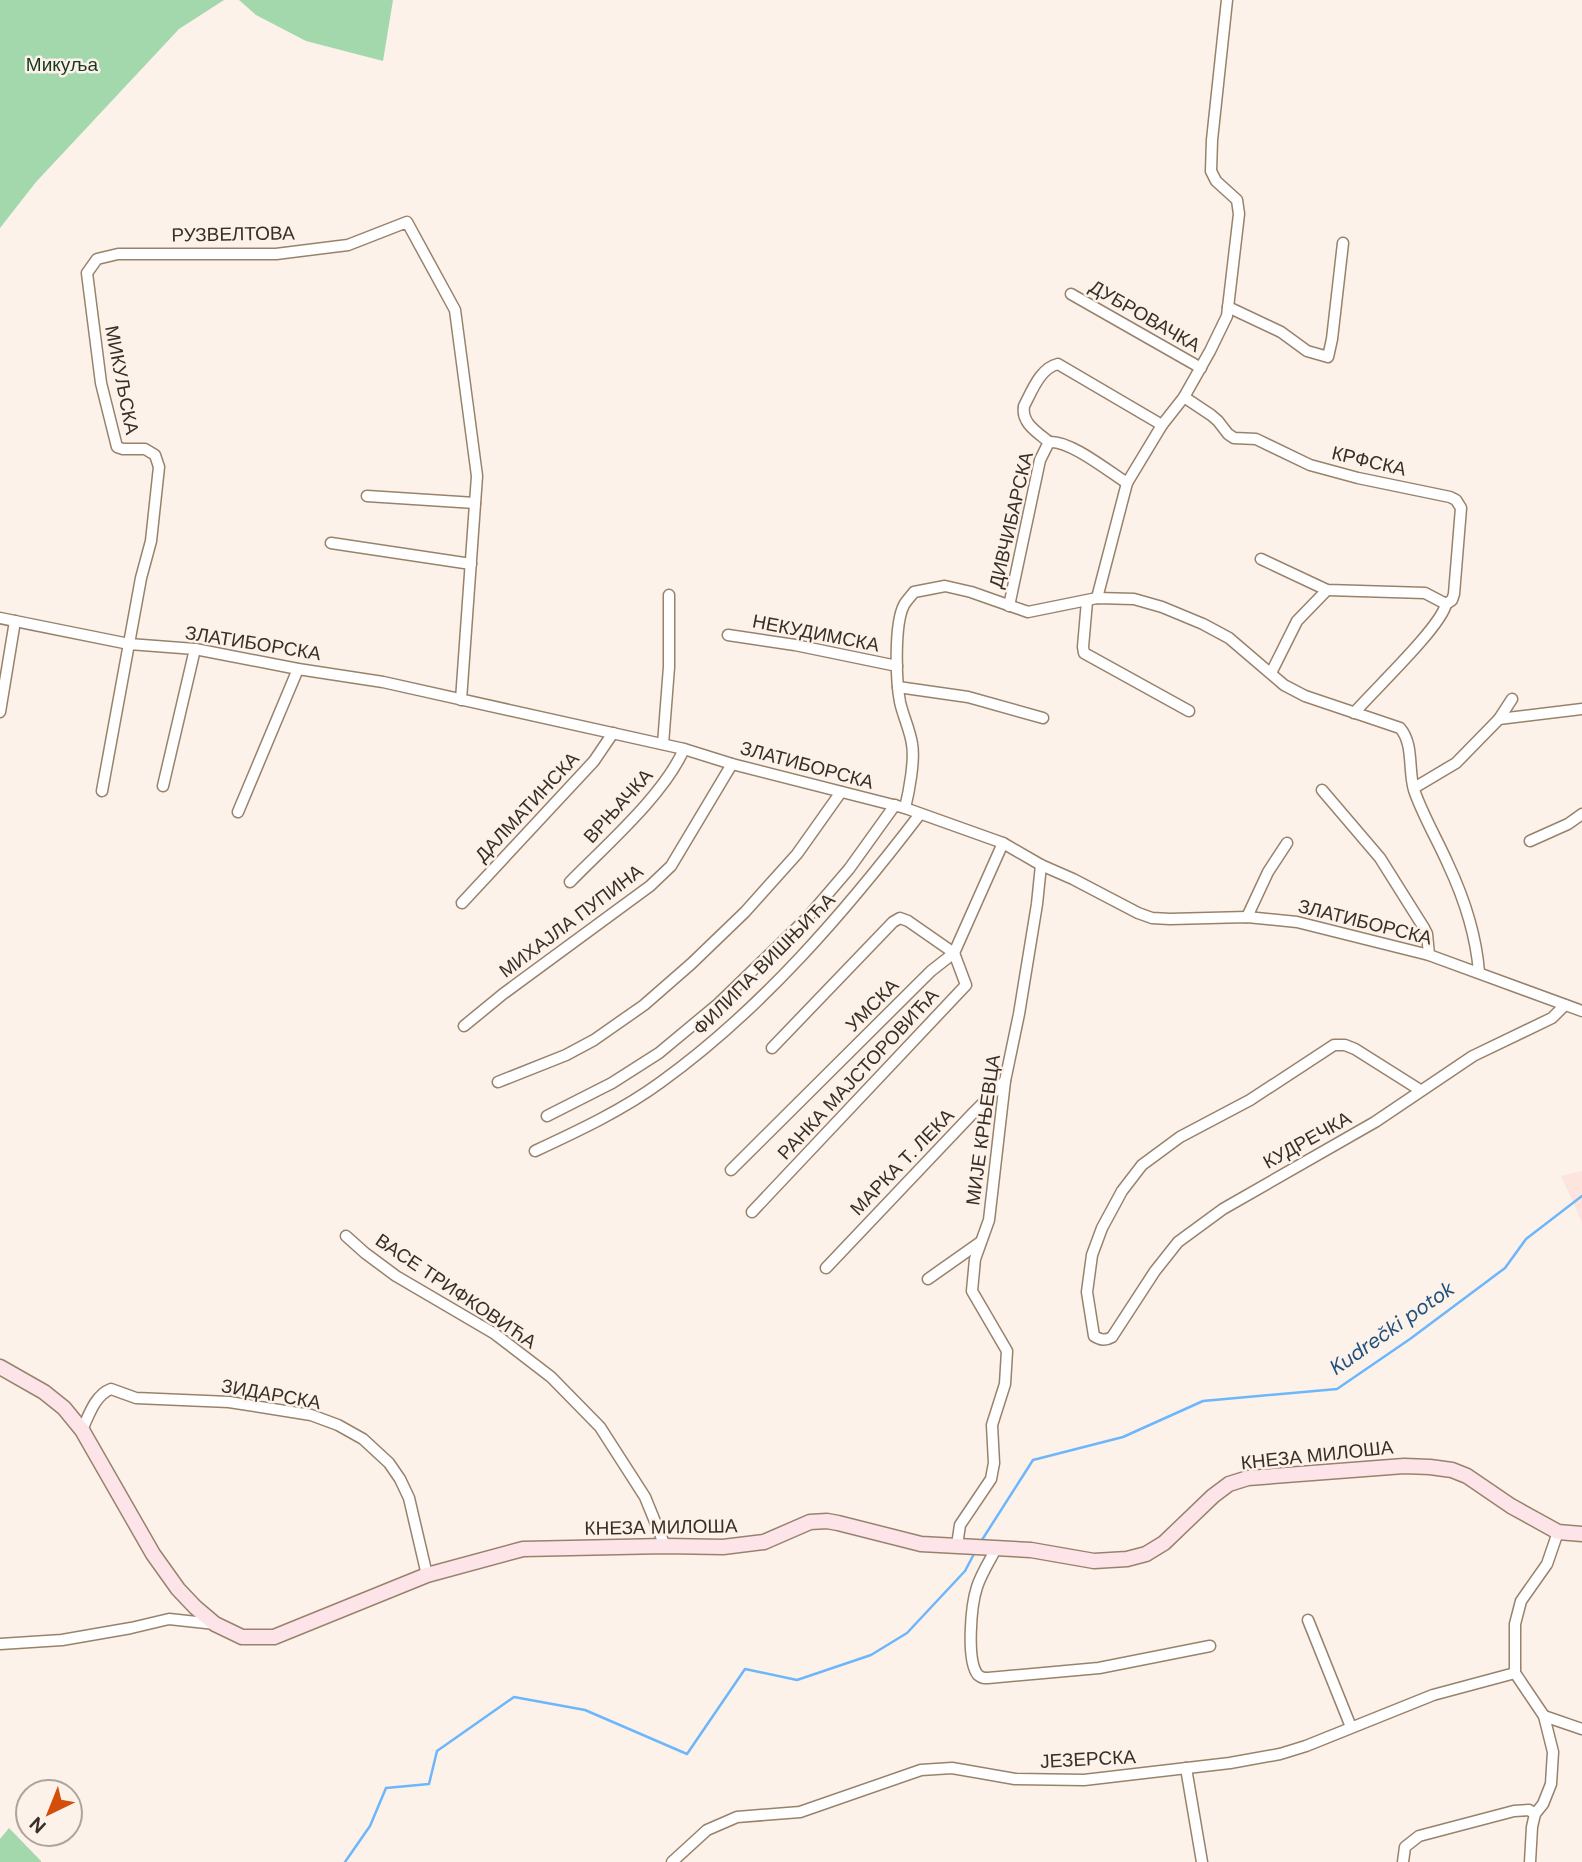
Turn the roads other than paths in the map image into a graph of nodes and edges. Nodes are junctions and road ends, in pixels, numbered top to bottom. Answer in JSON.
{"nodes":[{"id":1,"x":1227,"y":0,"type":"edge"},
{"id":2,"x":1343,"y":243,"type":"dead end"},
{"id":3,"x":97,"y":259,"type":"joint"},
{"id":4,"x":1072,"y":294,"type":"dead end"},
{"id":5,"x":1228,"y":307,"type":"junction"},
{"id":6,"x":1201,"y":368,"type":"junction"},
{"id":7,"x":1184,"y":397,"type":"junction"},
{"id":8,"x":1162,"y":425,"type":"junction"},
{"id":9,"x":1049,"y":442,"type":"junction"},
{"id":10,"x":1127,"y":483,"type":"junction"},
{"id":11,"x":367,"y":496,"type":"dead end"},
{"id":12,"x":475,"y":503,"type":"junction"},
{"id":13,"x":331,"y":542,"type":"dead end"},
{"id":14,"x":1261,"y":559,"type":"dead end"},
{"id":15,"x":471,"y":564,"type":"junction"},
{"id":16,"x":1327,"y":590,"type":"junction"},
{"id":17,"x":669,"y":595,"type":"dead end"},
{"id":18,"x":1092,"y":600,"type":"junction"},
{"id":19,"x":1446,"y":604,"type":"junction"},
{"id":20,"x":1009,"y":606,"type":"junction"},
{"id":21,"x":0,"y":618,"type":"edge"},
{"id":22,"x":15,"y":621,"type":"junction"},
{"id":23,"x":728,"y":635,"type":"dead end"},
{"id":24,"x":129,"y":645,"type":"junction"},
{"id":25,"x":195,"y":649,"type":"junction"},
{"id":26,"x":897,"y":666,"type":"junction"},
{"id":27,"x":298,"y":668,"type":"junction"},
{"id":28,"x":1271,"y":673,"type":"junction"},
{"id":29,"x":898,"y":687,"type":"junction"},
{"id":30,"x":1511,"y":699,"type":"dead end"},
{"id":31,"x":461,"y":700,"type":"junction"},
{"id":32,"x":1582,"y":709,"type":"edge"},
{"id":33,"x":1189,"y":711,"type":"dead end"},
{"id":34,"x":0,"y":712,"type":"edge"},
{"id":35,"x":1354,"y":713,"type":"junction"},
{"id":36,"x":1043,"y":718,"type":"dead end"},
{"id":37,"x":1499,"y":719,"type":"junction"},
{"id":38,"x":613,"y":733,"type":"junction"},
{"id":39,"x":663,"y":744,"type":"junction"},
{"id":40,"x":684,"y":749,"type":"junction"},
{"id":41,"x":732,"y":764,"type":"junction"},
{"id":42,"x":163,"y":786,"type":"dead end"},
{"id":43,"x":1414,"y":788,"type":"junction"},
{"id":44,"x":1322,"y":790,"type":"dead end"},
{"id":45,"x":102,"y":791,"type":"dead end"},
{"id":46,"x":841,"y":792,"type":"junction"},
{"id":47,"x":900,"y":807,"type":"junction"},
{"id":48,"x":238,"y":812,"type":"dead end"},
{"id":49,"x":920,"y":814,"type":"junction"},
{"id":50,"x":1582,"y":814,"type":"edge"},
{"id":51,"x":1530,"y":841,"type":"dead end"},
{"id":52,"x":1003,"y":843,"type":"junction"},
{"id":53,"x":1287,"y":843,"type":"dead end"},
{"id":54,"x":1041,"y":865,"type":"junction"},
{"id":55,"x":570,"y":882,"type":"dead end"},
{"id":56,"x":462,"y":903,"type":"dead end"},
{"id":57,"x":1247,"y":917,"type":"junction"},
{"id":58,"x":954,"y":953,"type":"junction"},
{"id":59,"x":1429,"y":955,"type":"junction"},
{"id":60,"x":1479,"y":972,"type":"junction"},
{"id":61,"x":1565,"y":1005,"type":"junction"},
{"id":62,"x":1582,"y":1012,"type":"edge"},
{"id":63,"x":464,"y":1026,"type":"dead end"},
{"id":64,"x":772,"y":1048,"type":"dead end"},
{"id":65,"x":1005,"y":1081,"type":"junction"},
{"id":66,"x":498,"y":1082,"type":"dead end"},
{"id":67,"x":1420,"y":1090,"type":"junction"},
{"id":68,"x":547,"y":1116,"type":"dead end"},
{"id":69,"x":535,"y":1152,"type":"dead end"},
{"id":70,"x":731,"y":1170,"type":"dead end"},
{"id":71,"x":752,"y":1212,"type":"dead end"},
{"id":72,"x":346,"y":1236,"type":"dead end"},
{"id":73,"x":979,"y":1243,"type":"junction"},
{"id":74,"x":826,"y":1268,"type":"dead end"},
{"id":75,"x":928,"y":1279,"type":"dead end"},
{"id":76,"x":0,"y":1367,"type":"edge"},
{"id":77,"x":82,"y":1430,"type":"junction"},
{"id":78,"x":1558,"y":1532,"type":"junction"},
{"id":79,"x":1582,"y":1534,"type":"edge"},
{"id":80,"x":665,"y":1546,"type":"junction"},
{"id":81,"x":977,"y":1546,"type":"junction"},
{"id":82,"x":427,"y":1575,"type":"junction"},
{"id":83,"x":1308,"y":1620,"type":"dead end"},
{"id":84,"x":215,"y":1624,"type":"junction"},
{"id":85,"x":0,"y":1644,"type":"edge"},
{"id":86,"x":1210,"y":1646,"type":"dead end"},
{"id":87,"x":1514,"y":1673,"type":"junction"},
{"id":88,"x":1544,"y":1716,"type":"junction"},
{"id":89,"x":1351,"y":1727,"type":"junction"},
{"id":90,"x":1582,"y":1729,"type":"edge"},
{"id":91,"x":1185,"y":1768,"type":"junction"},
{"id":92,"x":1535,"y":1814,"type":"junction"},
{"id":93,"x":672,"y":1862,"type":"edge"},
{"id":94,"x":1202,"y":1862,"type":"edge"},
{"id":95,"x":1403,"y":1862,"type":"edge"},
{"id":96,"x":1530,"y":1862,"type":"edge"}],
"edges":[{"from":1,"to":5,"type":"street"},
{"from":2,"to":5,"type":"street"},
{"from":3,"to":12,"type":"street","name":"РУЗВЕЛТОВА"},
{"from":3,"to":24,"type":"street","name":"МИКУЉСКА"},
{"from":4,"to":6,"type":"street","name":"ДУБРОВАЧКА"},
{"from":5,"to":6,"type":"street"},
{"from":6,"to":7,"type":"street"},
{"from":7,"to":8,"type":"street"},
{"from":7,"to":19,"type":"street","name":"КРФСКА"},
{"from":8,"to":9,"type":"street"},
{"from":8,"to":10,"type":"street"},
{"from":9,"to":10,"type":"street"},
{"from":9,"to":20,"type":"street","name":"ДИВЧИБАРСКА"},
{"from":10,"to":18,"type":"street"},
{"from":11,"to":12,"type":"street"},
{"from":12,"to":15,"type":"street"},
{"from":13,"to":15,"type":"street"},
{"from":14,"to":16,"type":"street"},
{"from":15,"to":31,"type":"street"},
{"from":16,"to":19,"type":"street"},
{"from":16,"to":28,"type":"street"},
{"from":17,"to":39,"type":"street"},
{"from":18,"to":20,"type":"street"},
{"from":18,"to":28,"type":"street"},
{"from":18,"to":33,"type":"street"},
{"from":19,"to":35,"type":"street"},
{"from":20,"to":26,"type":"street"},
{"from":21,"to":22,"type":"street","name":"ЗЛАТИБОРСКА"},
{"from":22,"to":24,"type":"street","name":"ЗЛАТИБОРСКА"},
{"from":22,"to":34,"type":"street"},
{"from":23,"to":26,"type":"street","name":"НЕКУДИМСКА"},
{"from":24,"to":25,"type":"street","name":"ЗЛАТИБОРСКА"},
{"from":24,"to":45,"type":"street"},
{"from":25,"to":27,"type":"street","name":"ЗЛАТИБОРСКА"},
{"from":25,"to":42,"type":"street"},
{"from":26,"to":29,"type":"street"},
{"from":27,"to":31,"type":"street","name":"ЗЛАТИБОРСКА"},
{"from":27,"to":48,"type":"street"},
{"from":28,"to":35,"type":"street"},
{"from":29,"to":36,"type":"street"},
{"from":29,"to":47,"type":"street"},
{"from":30,"to":37,"type":"street"},
{"from":31,"to":38,"type":"street","name":"ЗЛАТИБОРСКА"},
{"from":32,"to":37,"type":"street"},
{"from":35,"to":43,"type":"street"},
{"from":37,"to":43,"type":"street"},
{"from":38,"to":39,"type":"street","name":"ЗЛАТИБОРСКА"},
{"from":38,"to":56,"type":"street","name":"ДАЛМАТИНСКА"},
{"from":39,"to":40,"type":"street","name":"ЗЛАТИБОРСКА"},
{"from":40,"to":41,"type":"street","name":"ЗЛАТИБОРСКА"},
{"from":40,"to":55,"type":"street","name":"ВРЊАЧКА"},
{"from":41,"to":46,"type":"street","name":"ЗЛАТИБОРСКА"},
{"from":41,"to":63,"type":"street","name":"МИХАЈЛА ПУПИНА"},
{"from":43,"to":60,"type":"street"},
{"from":44,"to":59,"type":"street"},
{"from":46,"to":47,"type":"street","name":"ЗЛАТИБОРСКА"},
{"from":46,"to":66,"type":"street"},
{"from":47,"to":49,"type":"street","name":"ЗЛАТИБОРСКА"},
{"from":47,"to":68,"type":"street"},
{"from":49,"to":52,"type":"street","name":"ЗЛАТИБОРСКА"},
{"from":49,"to":69,"type":"street","name":"ФИЛИПА ВИШЊИЋА"},
{"from":50,"to":51,"type":"street"},
{"from":52,"to":54,"type":"street","name":"ЗЛАТИБОРСКА"},
{"from":52,"to":58,"type":"street","name":"УМСКА"},
{"from":53,"to":57,"type":"street"},
{"from":54,"to":57,"type":"street","name":"ЗЛАТИБОРСКА"},
{"from":54,"to":65,"type":"street","name":"МИЈЕ КРЊЕВЦА"},
{"from":57,"to":59,"type":"street","name":"ЗЛАТИБОРСКА"},
{"from":58,"to":64,"type":"street"},
{"from":58,"to":70,"type":"street","name":"УМСКА"},
{"from":58,"to":71,"type":"street","name":"РАНКА МАЈСТОРОВИЋА"},
{"from":59,"to":60,"type":"street","name":"ЗЛАТИБОРСКА"},
{"from":60,"to":61,"type":"street","name":"ЗЛАТИБОРСКА"},
{"from":61,"to":62,"type":"street","name":"ЗЛАТИБОРСКА"},
{"from":61,"to":67,"type":"street","name":"КУДРЕЧКА"},
{"from":65,"to":73,"type":"street","name":"МИЈЕ КРЊЕВЦА"},
{"from":65,"to":74,"type":"street","name":"МАРКА Т. ЛЕКА"},
{"from":67,"to":67,"type":"street","name":"КУДРЕЧКА"},
{"from":72,"to":80,"type":"street","name":"ВАСЕ ТРИФКОВИЋА"},
{"from":73,"to":75,"type":"street"},
{"from":73,"to":81,"type":"street","name":"МИЈЕ КРЊЕВЦА"},
{"from":76,"to":77,"type":"street","name":"КНЕЗА МИЛОША"},
{"from":77,"to":82,"type":"street","name":"ЗИДАРСКА"},
{"from":77,"to":84,"type":"street","name":"КНЕЗА МИЛОША"},
{"from":78,"to":79,"type":"street","name":"КНЕЗА МИЛОША"},
{"from":78,"to":81,"type":"street","name":"КНЕЗА МИЛОША"},
{"from":78,"to":87,"type":"street"},
{"from":80,"to":81,"type":"street","name":"КНЕЗА МИЛОША"},
{"from":80,"to":82,"type":"street","name":"КНЕЗА МИЛОША"},
{"from":81,"to":86,"type":"street","name":"МИЈЕ КРЊЕВЦА"},
{"from":82,"to":84,"type":"street","name":"КНЕЗА МИЛОША"},
{"from":83,"to":89,"type":"street"},
{"from":84,"to":85,"type":"street"},
{"from":87,"to":88,"type":"street"},
{"from":87,"to":89,"type":"street","name":"ЈЕЗЕРСКА"},
{"from":88,"to":90,"type":"street"},
{"from":88,"to":92,"type":"street"},
{"from":89,"to":91,"type":"street","name":"ЈЕЗЕРСКА"},
{"from":91,"to":93,"type":"street","name":"ЈЕЗЕРСКА"},
{"from":91,"to":94,"type":"street"},
{"from":92,"to":95,"type":"street"},
{"from":92,"to":96,"type":"street"}]}
